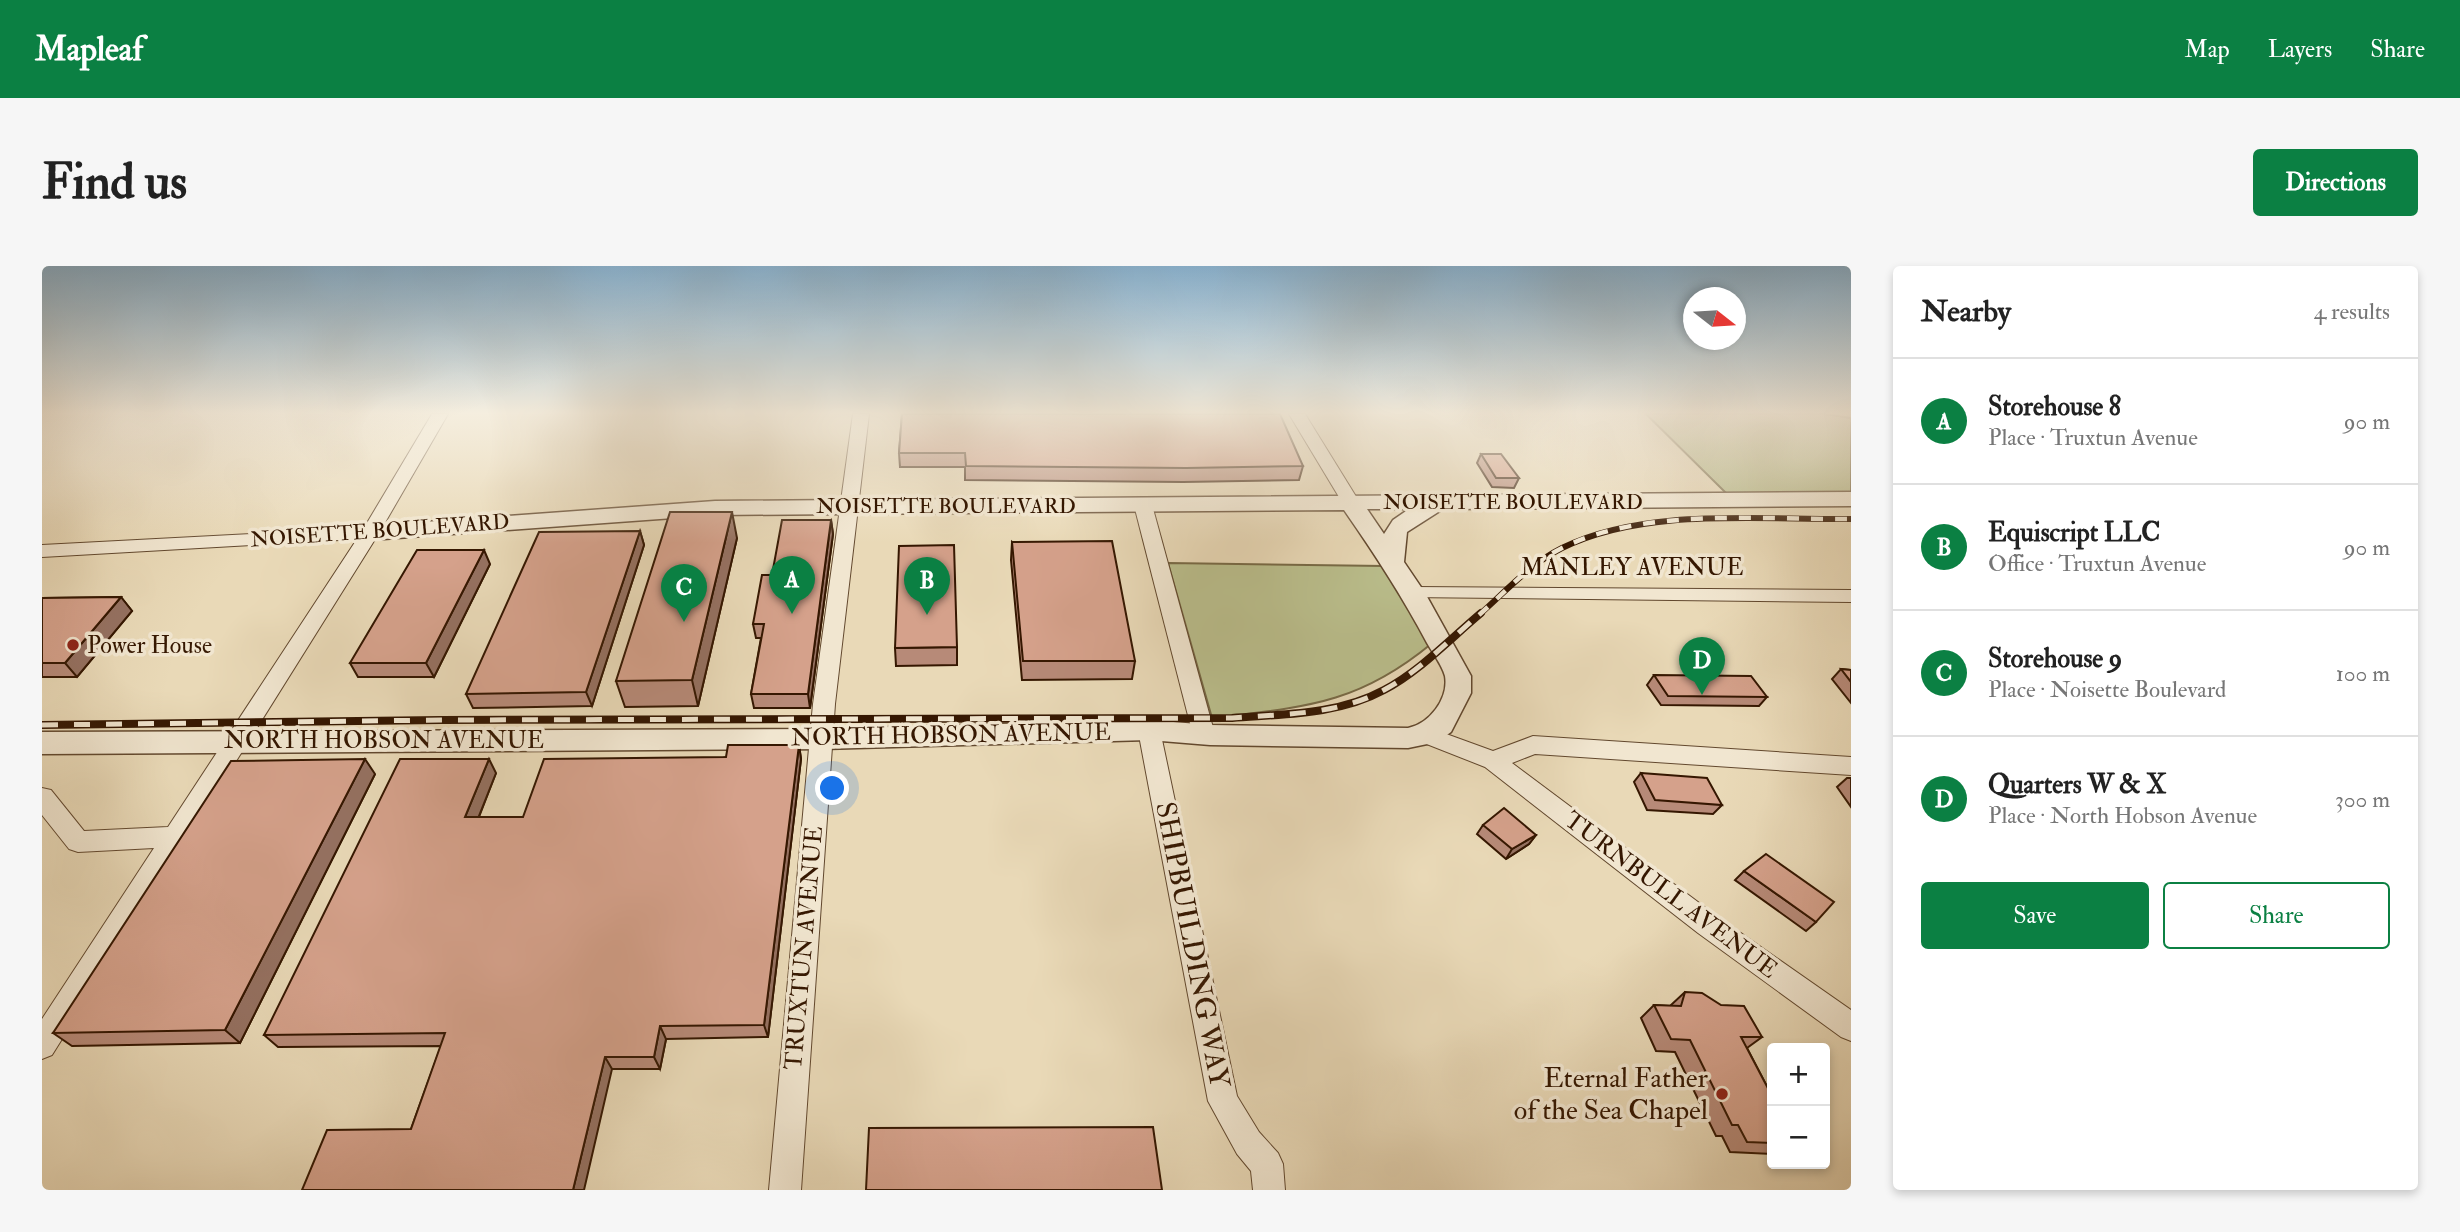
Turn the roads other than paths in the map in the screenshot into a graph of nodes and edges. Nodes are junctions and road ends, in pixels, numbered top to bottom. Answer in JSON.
{"nodes":[{"id":1,"x":415,"y":457,"type":"edge"},
{"id":2,"x":854,"y":457,"type":"edge"},
{"id":3,"x":1323,"y":457,"type":"edge"},
{"id":4,"x":1851,"y":499,"type":"edge"},
{"id":5,"x":1443,"y":502,"type":"junction"},
{"id":6,"x":1351,"y":503,"type":"junction"},
{"id":7,"x":1143,"y":505,"type":"junction"},
{"id":8,"x":846,"y":506,"type":"junction"},
{"id":9,"x":370,"y":533,"type":"junction"},
{"id":10,"x":42,"y":551,"type":"edge"},
{"id":11,"x":1392,"y":562,"type":"junction"},
{"id":12,"x":1413,"y":593,"type":"junction"},
{"id":13,"x":1851,"y":596,"type":"edge"},
{"id":14,"x":1149,"y":730,"type":"junction"},
{"id":15,"x":1205,"y":735,"type":"junction"},
{"id":16,"x":1427,"y":735,"type":"junction"},
{"id":17,"x":822,"y":739,"type":"junction"},
{"id":18,"x":234,"y":740,"type":"junction"},
{"id":19,"x":42,"y":743,"type":"edge"},
{"id":20,"x":1493,"y":761,"type":"junction"},
{"id":21,"x":1851,"y":766,"type":"edge"},
{"id":22,"x":42,"y":797,"type":"edge"},
{"id":23,"x":174,"y":837,"type":"junction"},
{"id":24,"x":1851,"y":1027,"type":"edge"},
{"id":25,"x":42,"y":1045,"type":"edge"},
{"id":26,"x":1268,"y":1177,"type":"edge"},
{"id":27,"x":785,"y":1190,"type":"edge"},
{"id":28,"x":1288,"y":1190,"type":"edge"}],
"edges":[{"from":1,"to":9,"type":"street"},
{"from":2,"to":8,"type":"street","name":"TRUXTUN AVENUE"},
{"from":3,"to":6,"type":"street"},
{"from":4,"to":5,"type":"street","name":"NOISETTE BOULEVARD"},
{"from":5,"to":6,"type":"street","name":"NOISETTE BOULEVARD"},
{"from":5,"to":11,"type":"street"},
{"from":6,"to":7,"type":"street","name":"NOISETTE BOULEVARD"},
{"from":6,"to":11,"type":"street"},
{"from":7,"to":8,"type":"street","name":"NOISETTE BOULEVARD"},
{"from":7,"to":15,"type":"street"},
{"from":8,"to":9,"type":"street","name":"NOISETTE BOULEVARD"},
{"from":8,"to":17,"type":"street","name":"TRUXTUN AVENUE"},
{"from":9,"to":10,"type":"street","name":"NOISETTE BOULEVARD"},
{"from":9,"to":18,"type":"street"},
{"from":11,"to":12,"type":"street"},
{"from":12,"to":13,"type":"street","name":"MANLEY AVENUE"},
{"from":12,"to":16,"type":"street"},
{"from":14,"to":15,"type":"street","name":"NORTH HOBSON AVENUE"},
{"from":14,"to":17,"type":"street","name":"NORTH HOBSON AVENUE"},
{"from":14,"to":26,"type":"street","name":"SHIPBUILDING WAY"},
{"from":15,"to":16,"type":"street","name":"NORTH HOBSON AVENUE"},
{"from":16,"to":20,"type":"street","name":"NORTH HOBSON AVENUE"},
{"from":17,"to":18,"type":"street","name":"NORTH HOBSON AVENUE"},
{"from":17,"to":27,"type":"street","name":"TRUXTUN AVENUE"},
{"from":18,"to":19,"type":"street","name":"NORTH HOBSON AVENUE"},
{"from":18,"to":23,"type":"street"},
{"from":20,"to":21,"type":"street"},
{"from":20,"to":24,"type":"street","name":"TURNBULL AVENUE"},
{"from":22,"to":23,"type":"street"},
{"from":23,"to":25,"type":"street"},
{"from":26,"to":28,"type":"street"}]}
